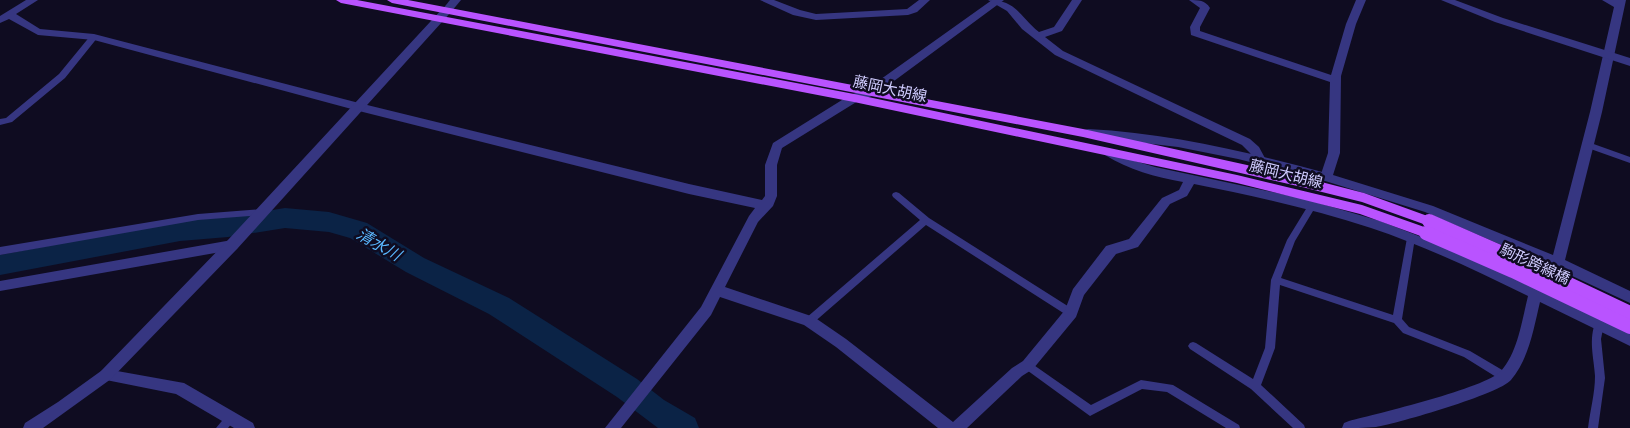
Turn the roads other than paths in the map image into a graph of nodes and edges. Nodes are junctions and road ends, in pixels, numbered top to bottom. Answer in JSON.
{"nodes":[{"id":1,"x":34,"y":0,"type":"edge"},
{"id":2,"x":341,"y":0,"type":"edge"},
{"id":3,"x":392,"y":0,"type":"edge"},
{"id":4,"x":456,"y":0,"type":"edge"},
{"id":5,"x":765,"y":0,"type":"edge"},
{"id":6,"x":925,"y":0,"type":"edge"},
{"id":7,"x":997,"y":0,"type":"edge"},
{"id":8,"x":1077,"y":0,"type":"edge"},
{"id":9,"x":1194,"y":0,"type":"edge"},
{"id":10,"x":1361,"y":0,"type":"edge"},
{"id":11,"x":1446,"y":0,"type":"edge"},
{"id":12,"x":1607,"y":0,"type":"edge"},
{"id":13,"x":1621,"y":3,"type":"edge"},
{"id":14,"x":10,"y":14,"type":"junction"},
{"id":15,"x":444,"y":14,"type":"junction"},
{"id":16,"x":0,"y":20,"type":"edge"},
{"id":17,"x":1038,"y":36,"type":"junction"},
{"id":18,"x":94,"y":37,"type":"junction"},
{"id":19,"x":1609,"y":55,"type":"junction"},
{"id":20,"x":1630,"y":62,"type":"edge"},
{"id":21,"x":1335,"y":80,"type":"junction"},
{"id":22,"x":871,"y":92,"type":"junction"},
{"id":23,"x":854,"y":98,"type":"junction"},
{"id":24,"x":360,"y":107,"type":"junction"},
{"id":25,"x":0,"y":122,"type":"edge"},
{"id":26,"x":1083,"y":133,"type":"junction"},
{"id":27,"x":1588,"y":145,"type":"junction"},
{"id":28,"x":1109,"y":152,"type":"junction"},
{"id":29,"x":1260,"y":160,"type":"junction"},
{"id":30,"x":1630,"y":160,"type":"edge"},
{"id":31,"x":1326,"y":177,"type":"junction"},
{"id":32,"x":1186,"y":178,"type":"junction"},
{"id":33,"x":896,"y":195,"type":"dead end"},
{"id":34,"x":766,"y":206,"type":"junction"},
{"id":35,"x":1312,"y":206,"type":"junction"},
{"id":36,"x":262,"y":212,"type":"junction"},
{"id":37,"x":926,"y":220,"type":"junction"},
{"id":38,"x":1427,"y":227,"type":"junction"},
{"id":39,"x":1411,"y":238,"type":"junction"},
{"id":40,"x":232,"y":245,"type":"junction"},
{"id":41,"x":0,"y":251,"type":"edge"},
{"id":42,"x":1558,"y":263,"type":"junction"},
{"id":43,"x":1276,"y":280,"type":"junction"},
{"id":44,"x":0,"y":286,"type":"edge"},
{"id":45,"x":716,"y":290,"type":"junction"},
{"id":46,"x":1535,"y":293,"type":"junction"},
{"id":47,"x":1630,"y":297,"type":"edge"},
{"id":48,"x":1071,"y":313,"type":"junction"},
{"id":49,"x":1630,"y":313,"type":"edge"},
{"id":50,"x":1396,"y":320,"type":"junction"},
{"id":51,"x":809,"y":321,"type":"junction"},
{"id":52,"x":1599,"y":324,"type":"junction"},
{"id":53,"x":1630,"y":327,"type":"edge"},
{"id":54,"x":1630,"y":340,"type":"edge"},
{"id":55,"x":1193,"y":346,"type":"dead end"},
{"id":56,"x":1028,"y":365,"type":"junction"},
{"id":57,"x":106,"y":375,"type":"junction"},
{"id":58,"x":1505,"y":377,"type":"junction"},
{"id":59,"x":1255,"y":386,"type":"junction"},
{"id":60,"x":226,"y":423,"type":"edge"},
{"id":61,"x":615,"y":424,"type":"edge"},
{"id":62,"x":30,"y":428,"type":"edge"},
{"id":63,"x":248,"y":428,"type":"edge"},
{"id":64,"x":949,"y":428,"type":"edge"},
{"id":65,"x":957,"y":428,"type":"edge"},
{"id":66,"x":1235,"y":428,"type":"edge"},
{"id":67,"x":1300,"y":428,"type":"edge"},
{"id":68,"x":1349,"y":428,"type":"edge"},
{"id":69,"x":1593,"y":428,"type":"edge"}],
"edges":[{"from":1,"to":14,"type":"street"},
{"from":2,"to":15,"type":"main road","name":"藤岡大胡線"},
{"from":3,"to":15,"type":"main road","name":"藤岡大胡線"},
{"from":4,"to":15,"type":"street"},
{"from":5,"to":6,"type":"street"},
{"from":7,"to":17,"type":"street"},
{"from":7,"to":22,"type":"street"},
{"from":8,"to":17,"type":"street"},
{"from":9,"to":21,"type":"street"},
{"from":10,"to":21,"type":"street"},
{"from":11,"to":19,"type":"street"},
{"from":12,"to":13,"type":"street"},
{"from":13,"to":19,"type":"street"},
{"from":14,"to":16,"type":"street"},
{"from":14,"to":18,"type":"street"},
{"from":15,"to":22,"type":"main road","name":"藤岡大胡線"},
{"from":15,"to":23,"type":"main road","name":"藤岡大胡線"},
{"from":15,"to":24,"type":"street"},
{"from":17,"to":29,"type":"street"},
{"from":18,"to":24,"type":"street"},
{"from":18,"to":25,"type":"lane"},
{"from":19,"to":20,"type":"street"},
{"from":19,"to":27,"type":"street"},
{"from":21,"to":31,"type":"street"},
{"from":22,"to":23,"type":"street"},
{"from":22,"to":26,"type":"main road","name":"藤岡大胡線"},
{"from":23,"to":28,"type":"main road","name":"藤岡大胡線"},
{"from":23,"to":34,"type":"street"},
{"from":24,"to":34,"type":"street"},
{"from":24,"to":36,"type":"street"},
{"from":26,"to":29,"type":"street"},
{"from":26,"to":38,"type":"main road","name":"藤岡大胡線"},
{"from":27,"to":30,"type":"lane"},
{"from":27,"to":42,"type":"street"},
{"from":28,"to":32,"type":"street"},
{"from":28,"to":38,"type":"main road","name":"藤岡大胡線"},
{"from":29,"to":31,"type":"street"},
{"from":31,"to":42,"type":"street"},
{"from":32,"to":35,"type":"street"},
{"from":32,"to":48,"type":"street"},
{"from":33,"to":37,"type":"lane"},
{"from":34,"to":45,"type":"street"},
{"from":35,"to":39,"type":"street"},
{"from":35,"to":43,"type":"lane"},
{"from":36,"to":40,"type":"street"},
{"from":36,"to":41,"type":"lane"},
{"from":37,"to":48,"type":"lane"},
{"from":37,"to":51,"type":"lane"},
{"from":38,"to":49,"type":"main road","name":"駒形跨線橋","bridge":true},
{"from":38,"to":53,"type":"main road","name":"駒形跨線橋","bridge":true},
{"from":39,"to":46,"type":"street"},
{"from":39,"to":50,"type":"lane"},
{"from":40,"to":44,"type":"street"},
{"from":40,"to":57,"type":"street"},
{"from":42,"to":46,"type":"street"},
{"from":42,"to":47,"type":"street"},
{"from":43,"to":50,"type":"lane"},
{"from":43,"to":59,"type":"lane"},
{"from":45,"to":51,"type":"street"},
{"from":45,"to":61,"type":"street"},
{"from":46,"to":52,"type":"street"},
{"from":46,"to":58,"type":"street"},
{"from":48,"to":56,"type":"street"},
{"from":50,"to":58,"type":"lane"},
{"from":51,"to":64,"type":"street"},
{"from":52,"to":54,"type":"street"},
{"from":52,"to":69,"type":"lane"},
{"from":55,"to":59,"type":"lane"},
{"from":56,"to":65,"type":"street"},
{"from":56,"to":66,"type":"lane"},
{"from":57,"to":60,"type":"street"},
{"from":57,"to":62,"type":"street"},
{"from":58,"to":68,"type":"street"},
{"from":59,"to":67,"type":"lane"},
{"from":60,"to":63,"type":"street"}]}
